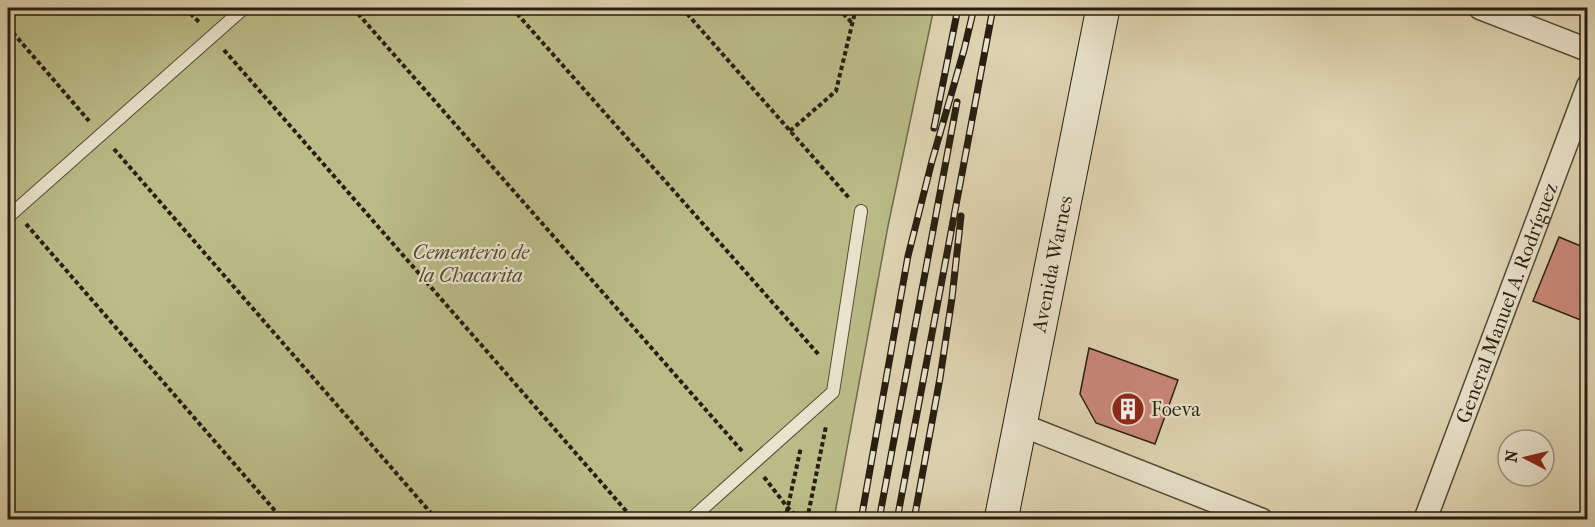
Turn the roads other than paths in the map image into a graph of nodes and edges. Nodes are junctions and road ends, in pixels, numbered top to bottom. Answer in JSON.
{"nodes":[{"id":1,"x":244,"y":8,"type":"edge"},
{"id":2,"x":1102,"y":8,"type":"edge"},
{"id":3,"x":1480,"y":8,"type":"edge"},
{"id":4,"x":1587,"y":50,"type":"edge"},
{"id":5,"x":1587,"y":86,"type":"edge"},
{"id":6,"x":861,"y":211,"type":"road end"},
{"id":7,"x":11,"y":214,"type":"edge"},
{"id":8,"x":1019,"y":424,"type":"junction"},
{"id":9,"x":690,"y":519,"type":"edge"},
{"id":10,"x":1001,"y":519,"type":"edge"},
{"id":11,"x":1262,"y":519,"type":"edge"},
{"id":12,"x":1425,"y":519,"type":"edge"}],
"edges":[{"from":1,"to":7,"type":"lane"},
{"from":2,"to":8,"type":"main road","name":"Avenida Warnes"},
{"from":3,"to":4,"type":"street"},
{"from":5,"to":12,"type":"street","name":"General Manuel A. Rodríguez"},
{"from":6,"to":9,"type":"lane"},
{"from":8,"to":10,"type":"main road","name":"Avenida Warnes"},
{"from":8,"to":11,"type":"street"}]}
